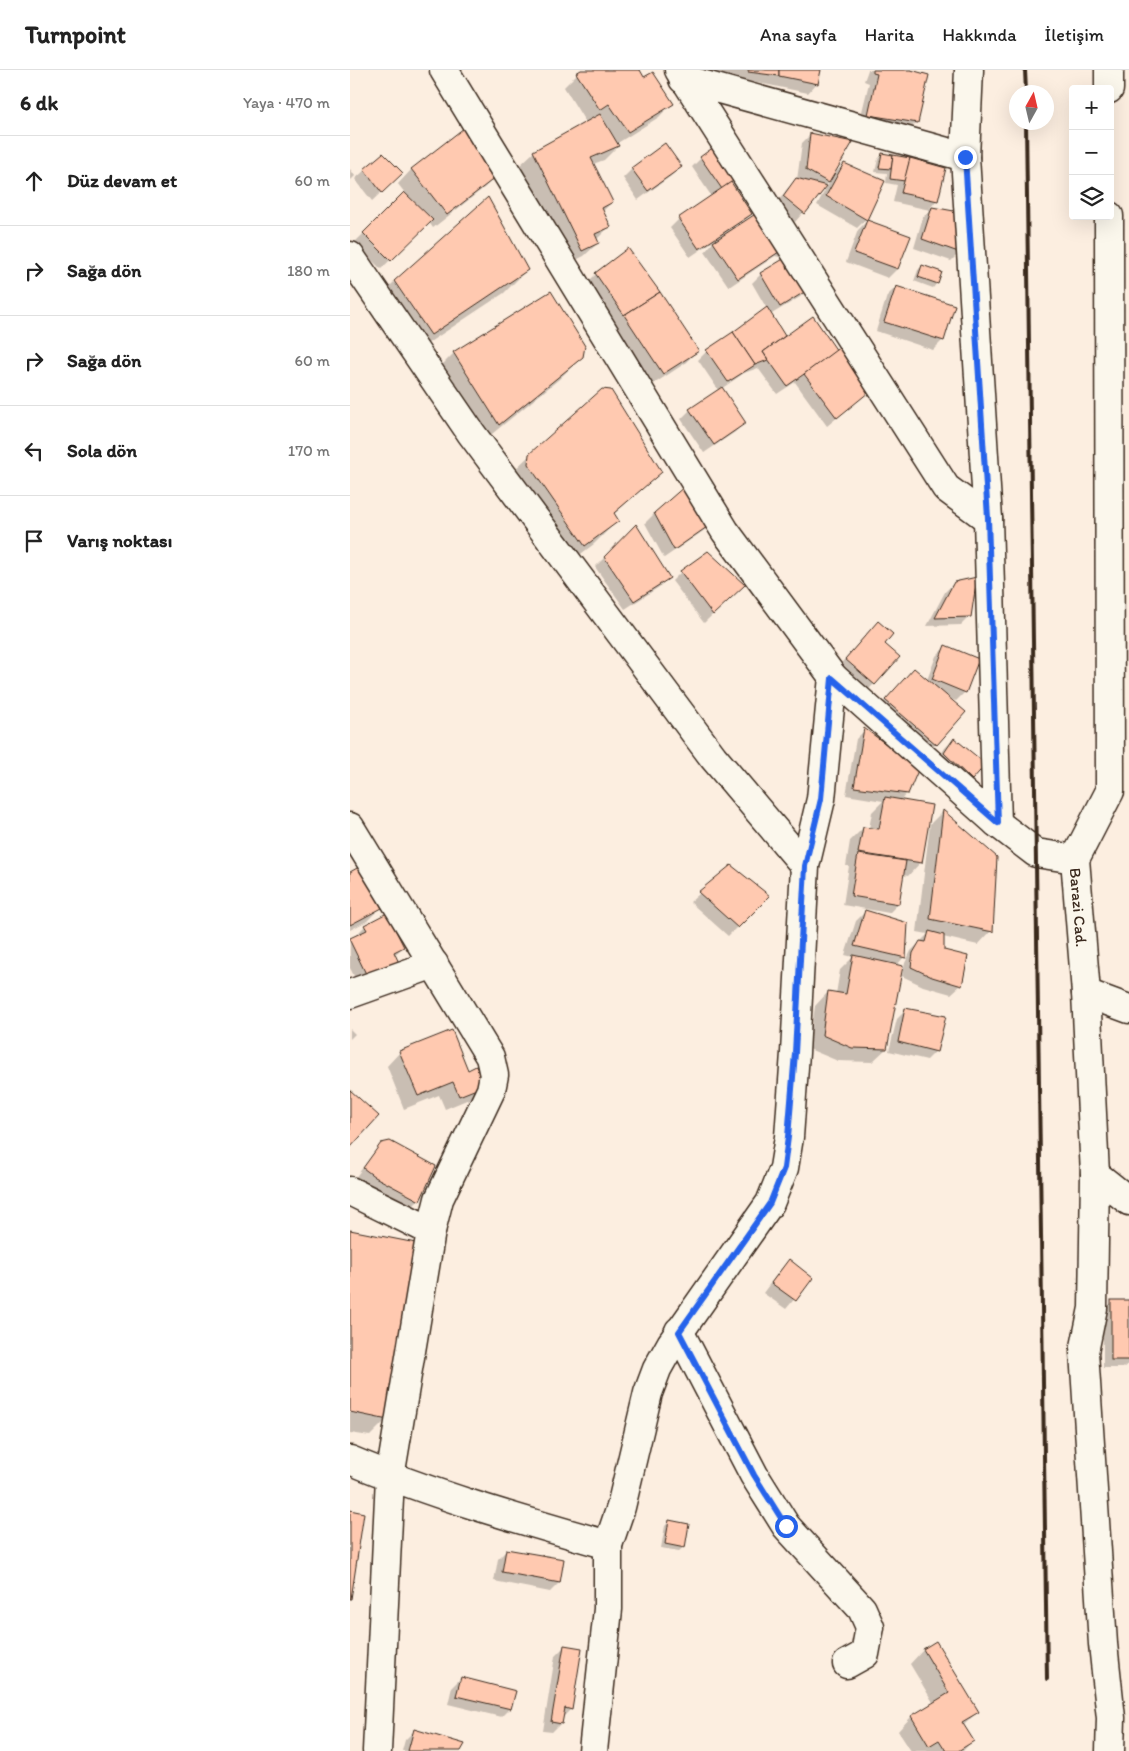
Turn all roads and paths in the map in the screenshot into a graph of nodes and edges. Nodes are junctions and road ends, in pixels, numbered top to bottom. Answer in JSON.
{"nodes":[{"id":1,"x":444,"y":70,"type":"edge"},
{"id":2,"x":969,"y":70,"type":"edge"},
{"id":3,"x":1109,"y":70,"type":"edge"},
{"id":4,"x":681,"y":75,"type":"edge"},
{"id":5,"x":1109,"y":85,"type":"edge"},
{"id":6,"x":965,"y":157,"type":"junction"},
{"id":7,"x":1109,"y":220,"type":"edge"},
{"id":8,"x":350,"y":256,"type":"edge"},
{"id":9,"x":988,"y":518,"type":"junction"},
{"id":10,"x":832,"y":678,"type":"junction"},
{"id":11,"x":1120,"y":792,"type":"edge"},
{"id":12,"x":998,"y":823,"type":"junction"},
{"id":13,"x":350,"y":827,"type":"edge"},
{"id":14,"x":1075,"y":859,"type":"junction"},
{"id":15,"x":805,"y":866,"type":"junction"},
{"id":16,"x":434,"y":964,"type":"junction"},
{"id":17,"x":1086,"y":993,"type":"junction"},
{"id":18,"x":350,"y":994,"type":"edge"},
{"id":19,"x":1129,"y":1008,"type":"edge"},
{"id":20,"x":1095,"y":1174,"type":"junction"},
{"id":21,"x":350,"y":1191,"type":"edge"},
{"id":22,"x":1129,"y":1200,"type":"edge"},
{"id":23,"x":431,"y":1231,"type":"junction"},
{"id":24,"x":679,"y":1332,"type":"junction"},
{"id":25,"x":350,"y":1460,"type":"edge"},
{"id":26,"x":390,"y":1477,"type":"junction"},
{"id":27,"x":608,"y":1545,"type":"junction"},
{"id":28,"x":847,"y":1664,"type":"dead end"},
{"id":29,"x":377,"y":1751,"type":"edge"},
{"id":30,"x":593,"y":1751,"type":"edge"},
{"id":31,"x":1110,"y":1751,"type":"edge"}],
"edges":[{"from":1,"to":10,"type":"street"},
{"from":2,"to":6,"type":"street"},
{"from":3,"to":5,"type":"street"},
{"from":4,"to":6,"type":"street"},
{"from":4,"to":9,"type":"street"},
{"from":6,"to":9,"type":"street"},
{"from":7,"to":11,"type":"street","name":"Barazi Cad."},
{"from":8,"to":15,"type":"street"},
{"from":9,"to":12,"type":"street"},
{"from":10,"to":12,"type":"street"},
{"from":10,"to":15,"type":"street"},
{"from":11,"to":14,"type":"street","name":"Barazi Cad."},
{"from":12,"to":14,"type":"street"},
{"from":13,"to":16,"type":"street"},
{"from":14,"to":17,"type":"street","name":"Barazi Cad."},
{"from":15,"to":24,"type":"street"},
{"from":16,"to":18,"type":"street"},
{"from":16,"to":23,"type":"street"},
{"from":17,"to":19,"type":"street"},
{"from":17,"to":20,"type":"street","name":"Barazi Cad."},
{"from":20,"to":22,"type":"street"},
{"from":20,"to":31,"type":"street","name":"Barazi Cad."},
{"from":21,"to":23,"type":"street"},
{"from":23,"to":26,"type":"street"},
{"from":24,"to":27,"type":"street"},
{"from":24,"to":28,"type":"street"},
{"from":25,"to":26,"type":"street"},
{"from":26,"to":27,"type":"street"},
{"from":26,"to":29,"type":"street"},
{"from":27,"to":30,"type":"street"}]}
